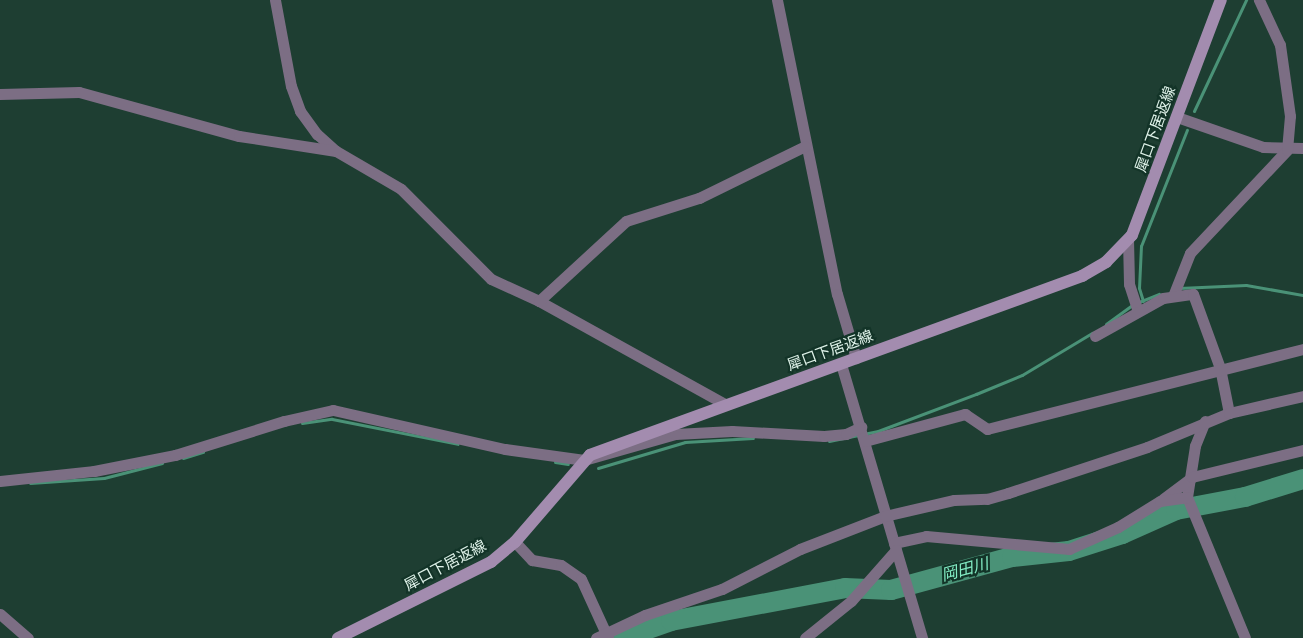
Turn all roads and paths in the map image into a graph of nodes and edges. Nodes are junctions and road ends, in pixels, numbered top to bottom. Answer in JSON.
{"nodes":[{"id":1,"x":275,"y":0,"type":"edge"},
{"id":2,"x":777,"y":0,"type":"edge"},
{"id":3,"x":1221,"y":0,"type":"edge"},
{"id":4,"x":1260,"y":0,"type":"edge"},
{"id":5,"x":0,"y":94,"type":"edge"},
{"id":6,"x":1177,"y":117,"type":"junction"},
{"id":7,"x":805,"y":146,"type":"junction"},
{"id":8,"x":1303,"y":148,"type":"edge"},
{"id":9,"x":1287,"y":150,"type":"junction"},
{"id":10,"x":336,"y":151,"type":"junction"},
{"id":11,"x":1128,"y":239,"type":"junction"},
{"id":12,"x":1174,"y":290,"type":"junction"},
{"id":13,"x":539,"y":301,"type":"junction"},
{"id":14,"x":1135,"y":304,"type":"junction"},
{"id":15,"x":1095,"y":336,"type":"dead end"},
{"id":16,"x":1303,"y":348,"type":"edge"},
{"id":17,"x":856,"y":358,"type":"junction"},
{"id":18,"x":841,"y":364,"type":"junction"},
{"id":19,"x":1220,"y":368,"type":"junction"},
{"id":20,"x":1303,"y":396,"type":"edge"},
{"id":21,"x":725,"y":404,"type":"junction"},
{"id":22,"x":1229,"y":412,"type":"junction"},
{"id":23,"x":1205,"y":421,"type":"junction"},
{"id":24,"x":862,"y":427,"type":"junction"},
{"id":25,"x":866,"y":440,"type":"junction"},
{"id":26,"x":1303,"y":450,"type":"edge"},
{"id":27,"x":584,"y":460,"type":"junction"},
{"id":28,"x":1192,"y":477,"type":"junction"},
{"id":29,"x":0,"y":481,"type":"edge"},
{"id":30,"x":1187,"y":497,"type":"junction"},
{"id":31,"x":1160,"y":501,"type":"junction"},
{"id":32,"x":885,"y":516,"type":"junction"},
{"id":33,"x":514,"y":542,"type":"junction"},
{"id":34,"x":895,"y":546,"type":"junction"},
{"id":35,"x":0,"y":614,"type":"edge"},
{"id":36,"x":604,"y":637,"type":"edge"},
{"id":37,"x":28,"y":638,"type":"edge"},
{"id":38,"x":338,"y":638,"type":"edge"},
{"id":39,"x":805,"y":638,"type":"edge"},
{"id":40,"x":922,"y":638,"type":"edge"},
{"id":41,"x":1245,"y":638,"type":"edge"}],
"edges":[{"from":1,"to":10,"type":"street"},
{"from":2,"to":7,"type":"street"},
{"from":3,"to":6,"type":"main road","name":"犀口下居返線"},
{"from":4,"to":9,"type":"street"},
{"from":5,"to":10,"type":"street"},
{"from":6,"to":9,"type":"street"},
{"from":6,"to":11,"type":"main road","name":"犀口下居返線"},
{"from":7,"to":13,"type":"street"},
{"from":7,"to":17,"type":"street"},
{"from":8,"to":9,"type":"street"},
{"from":9,"to":12,"type":"street"},
{"from":10,"to":13,"type":"street"},
{"from":11,"to":14,"type":"street"},
{"from":11,"to":17,"type":"main road","name":"犀口下居返線"},
{"from":12,"to":14,"type":"street"},
{"from":12,"to":19,"type":"street"},
{"from":13,"to":21,"type":"street"},
{"from":14,"to":15,"type":"street"},
{"from":16,"to":19,"type":"street"},
{"from":17,"to":18,"type":"main road","name":"犀口下居返線"},
{"from":18,"to":21,"type":"main road","name":"犀口下居返線"},
{"from":18,"to":24,"type":"street"},
{"from":19,"to":22,"type":"street"},
{"from":19,"to":25,"type":"street"},
{"from":20,"to":22,"type":"street"},
{"from":21,"to":27,"type":"main road","name":"犀口下居返線"},
{"from":22,"to":23,"type":"street"},
{"from":23,"to":28,"type":"street"},
{"from":23,"to":32,"type":"street"},
{"from":24,"to":25,"type":"street"},
{"from":24,"to":27,"type":"street"},
{"from":25,"to":32,"type":"street"},
{"from":26,"to":28,"type":"street"},
{"from":27,"to":29,"type":"street"},
{"from":27,"to":33,"type":"main road","name":"犀口下居返線"},
{"from":28,"to":30,"type":"street"},
{"from":28,"to":31,"type":"street"},
{"from":30,"to":31,"type":"street"},
{"from":30,"to":41,"type":"street"},
{"from":31,"to":34,"type":"street"},
{"from":32,"to":34,"type":"street"},
{"from":32,"to":36,"type":"street"},
{"from":33,"to":36,"type":"street"},
{"from":33,"to":38,"type":"main road","name":"犀口下居返線"},
{"from":34,"to":39,"type":"street"},
{"from":34,"to":40,"type":"street"},
{"from":35,"to":37,"type":"street"}]}
